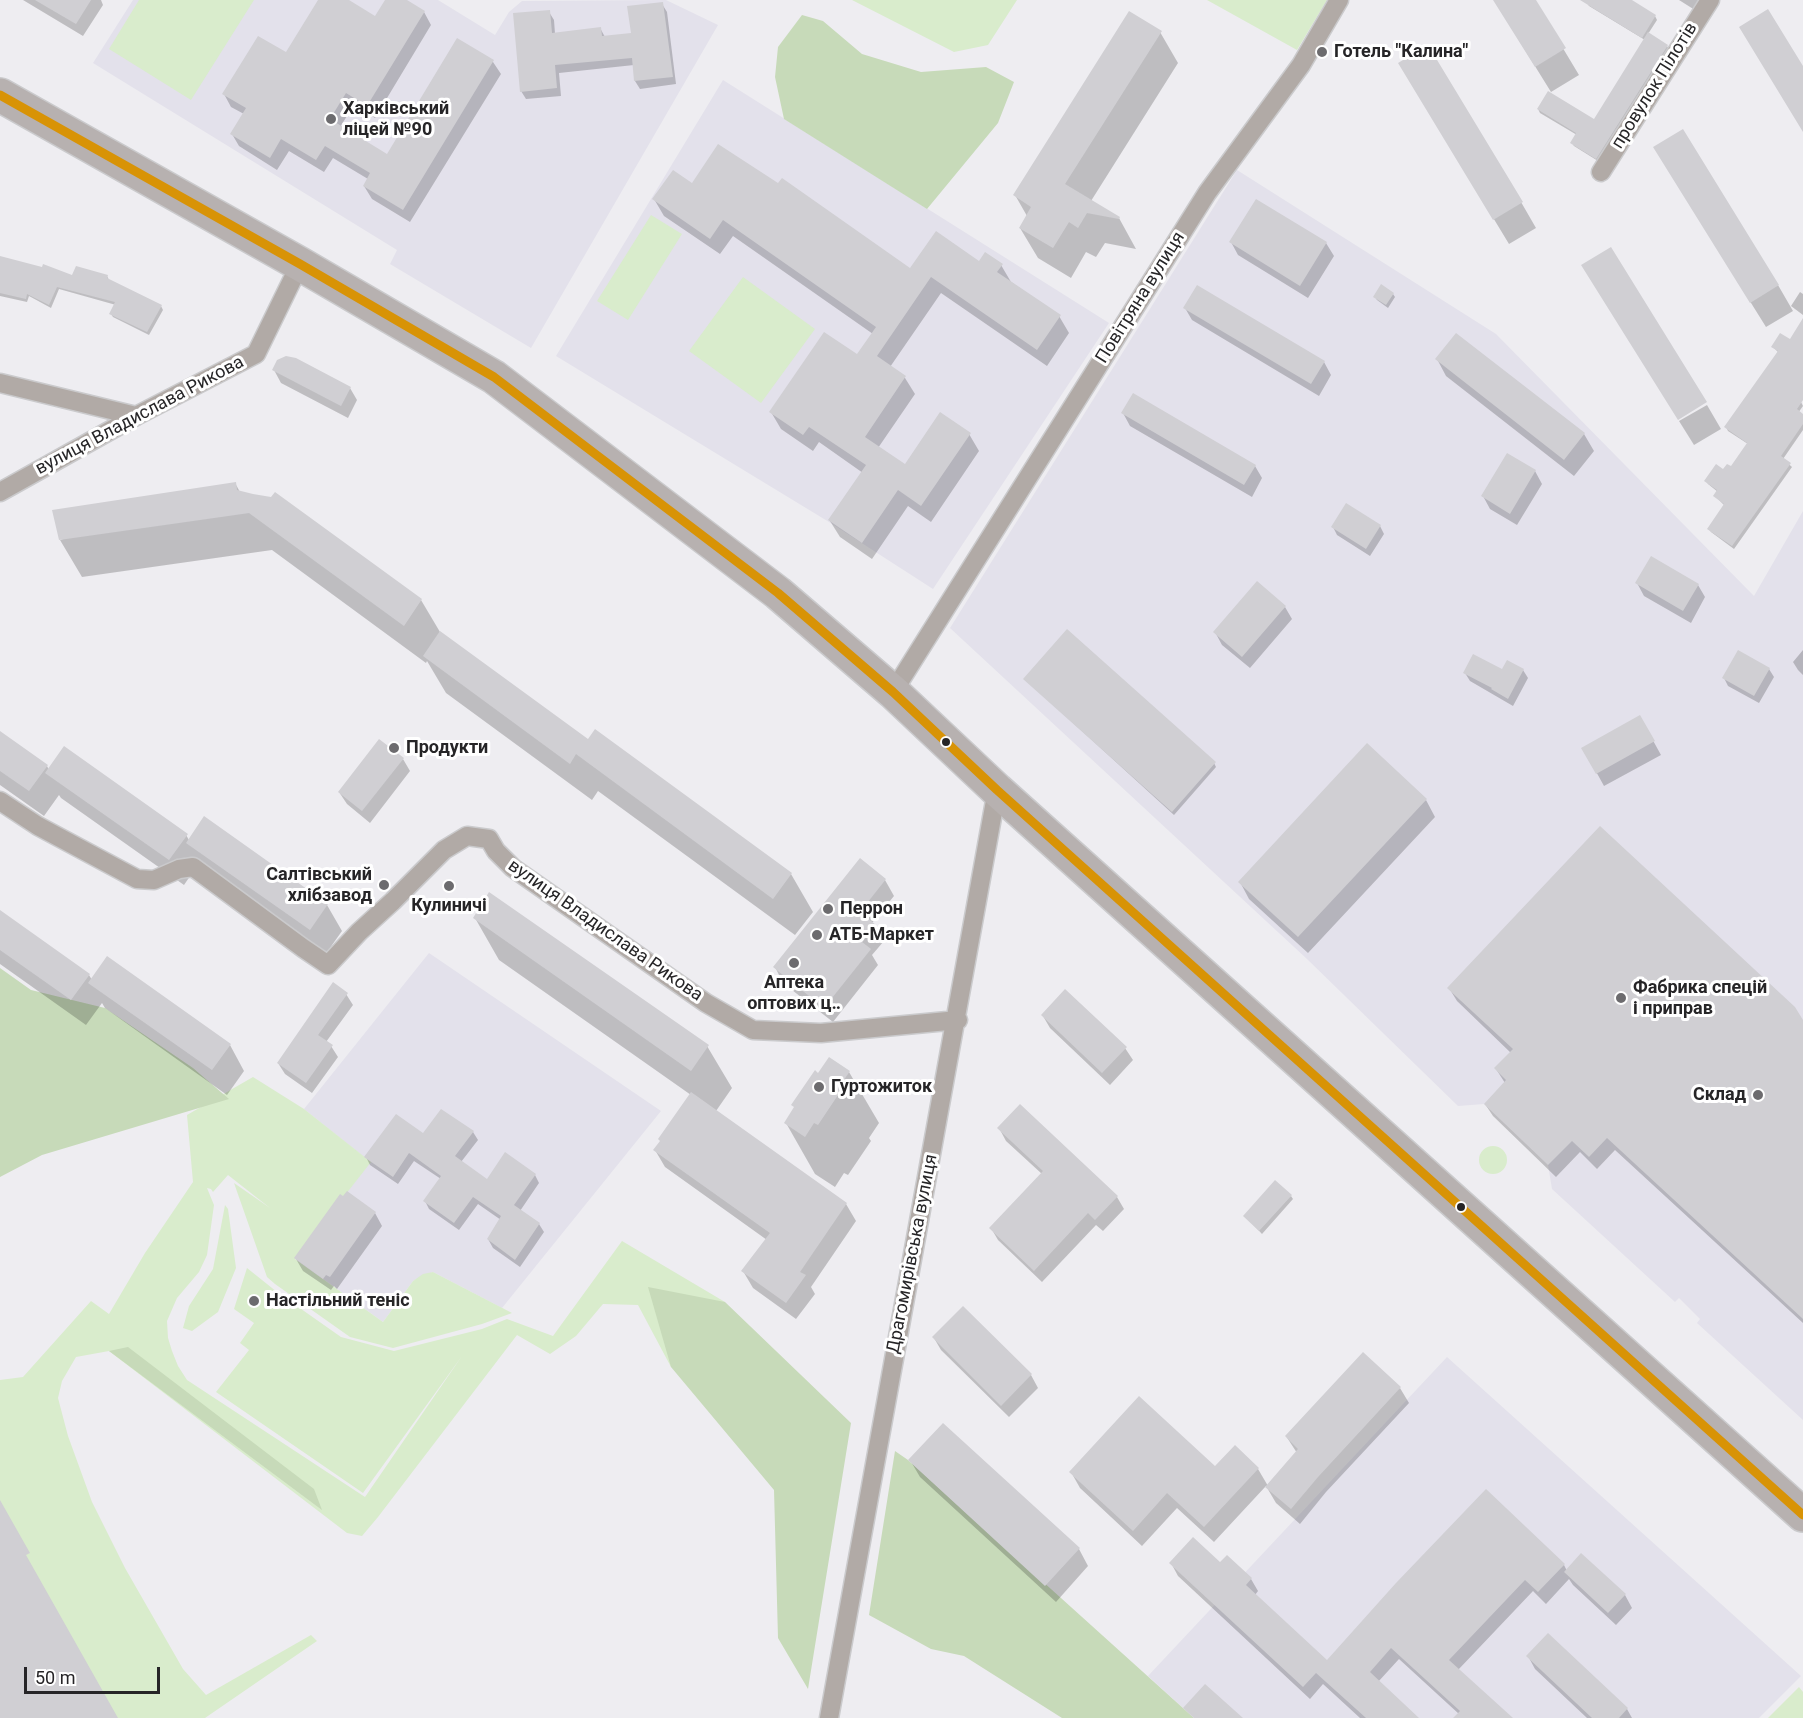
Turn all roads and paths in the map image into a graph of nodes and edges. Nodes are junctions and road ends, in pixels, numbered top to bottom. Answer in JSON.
{"nodes":[{"id":1,"x":1339,"y":0,"type":"edge"},
{"id":2,"x":1710,"y":0,"type":"edge"},
{"id":3,"x":0,"y":95,"type":"edge"},
{"id":4,"x":1601,"y":172,"type":"dead end"},
{"id":5,"x":300,"y":264,"type":"junction"},
{"id":6,"x":0,"y":383,"type":"edge"},
{"id":7,"x":136,"y":416,"type":"junction"},
{"id":8,"x":0,"y":492,"type":"edge"},
{"id":9,"x":893,"y":692,"type":"junction"},
{"id":10,"x":997,"y":790,"type":"junction"},
{"id":11,"x":0,"y":801,"type":"edge"},
{"id":12,"x":958,"y":1020,"type":"junction"},
{"id":13,"x":1803,"y":1515,"type":"edge"},
{"id":14,"x":829,"y":1718,"type":"edge"}],
"edges":[{"from":1,"to":9,"type":"street","name":"Повітряна вулиця"},
{"from":2,"to":4,"type":"street","name":"провулок Пілотів"},
{"from":3,"to":5,"type":"highway"},
{"from":5,"to":7,"type":"street","name":"вулиця Владислава Рикова"},
{"from":5,"to":9,"type":"highway"},
{"from":6,"to":7,"type":"street"},
{"from":7,"to":8,"type":"street","name":"вулиця Владислава Рикова"},
{"from":9,"to":10,"type":"highway"},
{"from":10,"to":12,"type":"street","name":"Драгомирівська вулиця"},
{"from":10,"to":13,"type":"highway"},
{"from":11,"to":12,"type":"street","name":"вулиця Владислава Рикова"},
{"from":12,"to":14,"type":"street","name":"Драгомирівська вулиця"}]}
